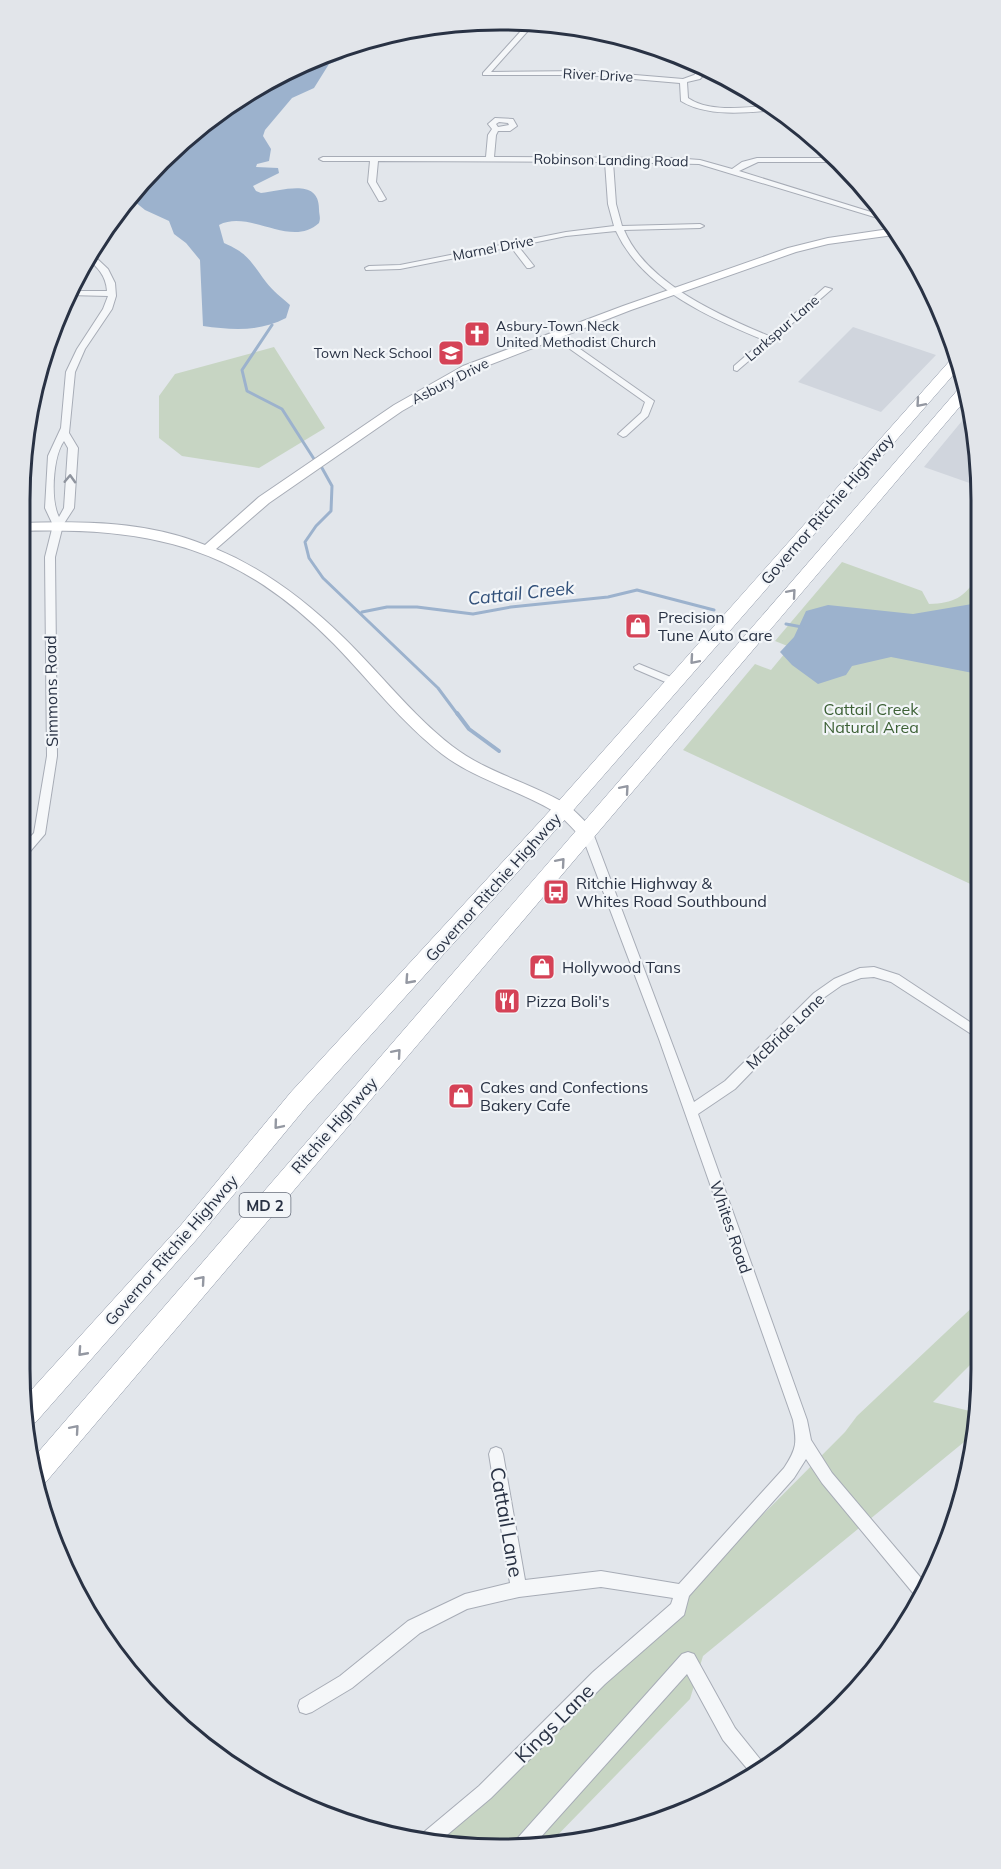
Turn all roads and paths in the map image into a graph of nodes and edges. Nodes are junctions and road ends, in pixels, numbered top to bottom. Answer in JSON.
{"nodes":[{"id":1,"x":525,"y":31,"type":"edge"},
{"id":2,"x":699,"y":75,"type":"edge"},
{"id":3,"x":682,"y":81,"type":"junction"},
{"id":4,"x":760,"y":108,"type":"edge"},
{"id":5,"x":496,"y":129,"type":"dead end"},
{"id":6,"x":490,"y":158,"type":"junction"},
{"id":7,"x":323,"y":159,"type":"dead end"},
{"id":8,"x":375,"y":159,"type":"junction"},
{"id":9,"x":609,"y":159,"type":"junction"},
{"id":10,"x":825,"y":160,"type":"edge"},
{"id":11,"x":733,"y":172,"type":"junction"},
{"id":12,"x":382,"y":199,"type":"dead end"},
{"id":13,"x":875,"y":216,"type":"edge"},
{"id":14,"x":700,"y":226,"type":"dead end"},
{"id":15,"x":618,"y":228,"type":"junction"},
{"id":16,"x":887,"y":233,"type":"edge"},
{"id":17,"x":512,"y":244,"type":"junction"},
{"id":18,"x":95,"y":261,"type":"edge"},
{"id":19,"x":530,"y":266,"type":"dead end"},
{"id":20,"x":369,"y":268,"type":"dead end"},
{"id":21,"x":828,"y":289,"type":"dead end"},
{"id":22,"x":677,"y":291,"type":"junction"},
{"id":23,"x":112,"y":292,"type":"junction"},
{"id":24,"x":79,"y":293,"type":"edge"},
{"id":25,"x":556,"y":335,"type":"junction"},
{"id":26,"x":768,"y":339,"type":"junction"},
{"id":27,"x":952,"y":367,"type":"edge"},
{"id":28,"x":737,"y":368,"type":"dead end"},
{"id":29,"x":959,"y":397,"type":"edge"},
{"id":30,"x":65,"y":433,"type":"junction"},
{"id":31,"x":623,"y":434,"type":"dead end"},
{"id":32,"x":58,"y":525,"type":"junction"},
{"id":33,"x":30,"y":527,"type":"edge"},
{"id":34,"x":208,"y":549,"type":"junction"},
{"id":35,"x":639,"y":667,"type":"dead end"},
{"id":36,"x":674,"y":682,"type":"junction"},
{"id":37,"x":563,"y":809,"type":"junction"},
{"id":38,"x":587,"y":833,"type":"junction"},
{"id":39,"x":30,"y":844,"type":"edge"},
{"id":40,"x":971,"y":1029,"type":"edge"},
{"id":41,"x":690,"y":1112,"type":"junction"},
{"id":42,"x":32,"y":1408,"type":"edge"},
{"id":43,"x":804,"y":1442,"type":"junction"},
{"id":44,"x":496,"y":1454,"type":"dead end"},
{"id":45,"x":41,"y":1468,"type":"edge"},
{"id":46,"x":918,"y":1585,"type":"edge"},
{"id":47,"x":519,"y":1589,"type":"junction"},
{"id":48,"x":680,"y":1600,"type":"junction"},
{"id":49,"x":306,"y":1706,"type":"dead end"},
{"id":50,"x":754,"y":1765,"type":"edge"},
{"id":51,"x":434,"y":1834,"type":"edge"},
{"id":52,"x":528,"y":1838,"type":"edge"}],
"edges":[{"from":1,"to":3,"type":"street","name":"River Drive"},
{"from":2,"to":3,"type":"street"},
{"from":3,"to":4,"type":"street"},
{"from":5,"to":6,"type":"street"},
{"from":6,"to":8,"type":"street","name":"Robinson Landing Road"},
{"from":6,"to":9,"type":"street","name":"Robinson Landing Road"},
{"from":7,"to":8,"type":"street","name":"Robinson Landing Road"},
{"from":8,"to":12,"type":"street"},
{"from":9,"to":11,"type":"street","name":"Robinson Landing Road"},
{"from":9,"to":15,"type":"street"},
{"from":10,"to":11,"type":"street"},
{"from":11,"to":13,"type":"street","name":"Robinson Landing Road"},
{"from":14,"to":15,"type":"street","name":"Marnel Drive"},
{"from":15,"to":17,"type":"street","name":"Marnel Drive"},
{"from":15,"to":22,"type":"street"},
{"from":16,"to":22,"type":"street","name":"Asbury Drive"},
{"from":17,"to":19,"type":"street"},
{"from":17,"to":20,"type":"street","name":"Marnel Drive"},
{"from":18,"to":23,"type":"street"},
{"from":21,"to":26,"type":"street","name":"Larkspur Lane"},
{"from":22,"to":25,"type":"street","name":"Asbury Drive"},
{"from":22,"to":26,"type":"street"},
{"from":23,"to":24,"type":"street"},
{"from":23,"to":30,"type":"street"},
{"from":25,"to":31,"type":"street"},
{"from":25,"to":34,"type":"street","name":"Asbury Drive"},
{"from":26,"to":28,"type":"street","name":"Larkspur Lane"},
{"from":27,"to":36,"type":"highway","name":"Governor Ritchie Highway","number":"MD 2","one_way":true},
{"from":38,"to":29,"type":"highway","name":"Governor Ritchie Highway","number":"MD 2","one_way":true},
{"from":30,"to":32,"type":"street"},
{"from":32,"to":30,"type":"street","name":"Simmons Road","one_way":true},
{"from":32,"to":33,"type":"street"},
{"from":32,"to":34,"type":"street"},
{"from":32,"to":39,"type":"street","name":"Simmons Road"},
{"from":34,"to":37,"type":"street"},
{"from":35,"to":36,"type":"street"},
{"from":36,"to":37,"type":"highway","name":"Governor Ritchie Highway","number":"MD 2"},
{"from":37,"to":38,"type":"street"},
{"from":37,"to":42,"type":"highway","name":"Governor Ritchie Highway","number":"MD 2","one_way":true},
{"from":38,"to":41,"type":"street","name":"Whites Road"},
{"from":45,"to":38,"type":"highway","name":"Ritchie Highway","number":"MD 2","one_way":true},
{"from":40,"to":41,"type":"street","name":"McBride Lane"},
{"from":41,"to":43,"type":"street","name":"Whites Road"},
{"from":43,"to":46,"type":"street","name":"Whites Road"},
{"from":43,"to":48,"type":"street","name":"Kings Lane"},
{"from":44,"to":47,"type":"street","name":"Cattail Lane"},
{"from":47,"to":48,"type":"street"},
{"from":47,"to":49,"type":"street"},
{"from":48,"to":51,"type":"street","name":"Kings Lane"},
{"from":50,"to":52,"type":"street"}]}
